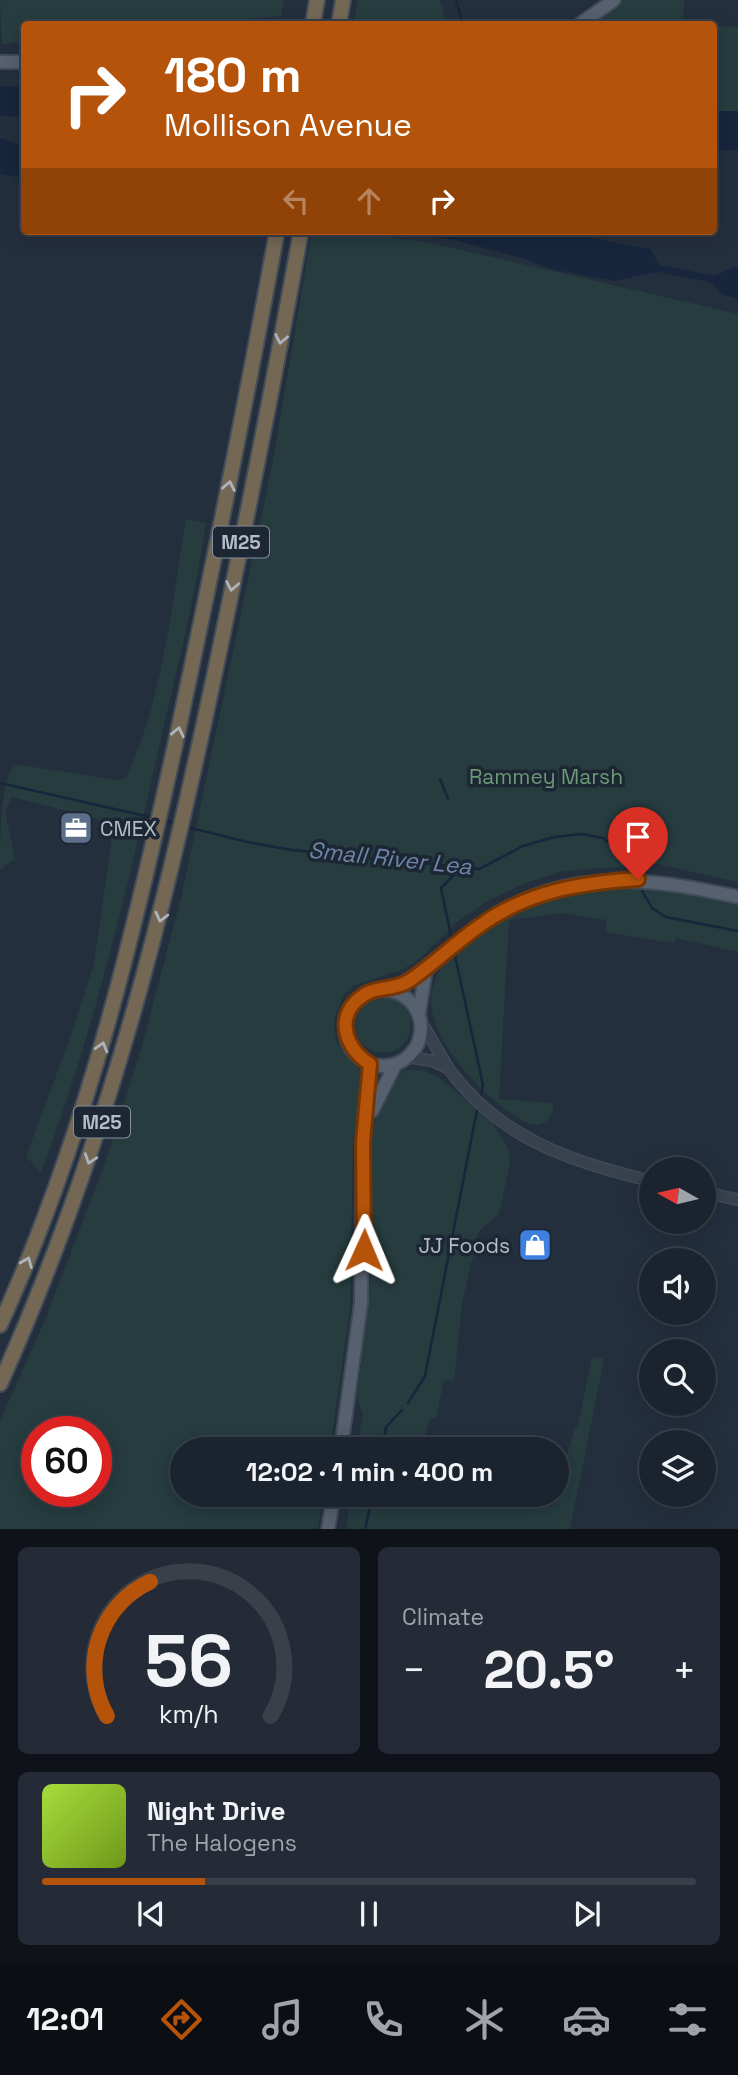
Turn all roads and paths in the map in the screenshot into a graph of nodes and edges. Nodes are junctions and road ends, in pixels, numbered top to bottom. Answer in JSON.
{"nodes":[{"id":1,"x":317,"y":0,"type":"edge"},
{"id":2,"x":343,"y":0,"type":"edge"},
{"id":3,"x":614,"y":0,"type":"edge"},
{"id":4,"x":314,"y":21,"type":"edge"},
{"id":5,"x":340,"y":21,"type":"edge"},
{"id":6,"x":584,"y":21,"type":"edge"},
{"id":7,"x":0,"y":62,"type":"edge"},
{"id":8,"x":21,"y":62,"type":"edge"},
{"id":9,"x":276,"y":235,"type":"edge"},
{"id":10,"x":300,"y":235,"type":"edge"},
{"id":11,"x":738,"y":897,"type":"edge"},
{"id":12,"x":426,"y":969,"type":"junction"},
{"id":13,"x":391,"y":990,"type":"junction"},
{"id":14,"x":420,"y":1017,"type":"junction"},
{"id":15,"x":408,"y":1057,"type":"junction"},
{"id":16,"x":370,"y":1064,"type":"junction"},
{"id":17,"x":394,"y":1065,"type":"junction"},
{"id":18,"x":449,"y":1068,"type":"junction"},
{"id":19,"x":364,"y":1130,"type":"junction"},
{"id":20,"x":639,"y":1177,"type":"edge"},
{"id":21,"x":716,"y":1195,"type":"edge"},
{"id":22,"x":738,"y":1200,"type":"edge"},
{"id":23,"x":0,"y":1325,"type":"edge"},
{"id":24,"x":0,"y":1384,"type":"edge"},
{"id":25,"x":343,"y":1437,"type":"edge"},
{"id":26,"x":332,"y":1507,"type":"edge"},
{"id":27,"x":328,"y":1529,"type":"edge"}],
"edges":[{"from":1,"to":4,"type":"highway"},
{"from":2,"to":5,"type":"highway"},
{"from":3,"to":6,"type":"main road"},
{"from":7,"to":8,"type":"main road"},
{"from":23,"to":9,"type":"highway","number":"M25","one_way":true},
{"from":10,"to":24,"type":"highway","number":"M25","one_way":true},
{"from":11,"to":12,"type":"main road"},
{"from":12,"to":13,"type":"main road"},
{"from":12,"to":14,"type":"main road"},
{"from":13,"to":14,"type":"main road"},
{"from":13,"to":16,"type":"main road"},
{"from":14,"to":15,"type":"main road"},
{"from":14,"to":18,"type":"street"},
{"from":15,"to":17,"type":"main road"},
{"from":15,"to":18,"type":"street"},
{"from":16,"to":17,"type":"main road"},
{"from":16,"to":19,"type":"main road"},
{"from":17,"to":19,"type":"main road"},
{"from":18,"to":20,"type":"street"},
{"from":19,"to":25,"type":"main road"},
{"from":21,"to":22,"type":"street"},
{"from":26,"to":27,"type":"main road"}]}
